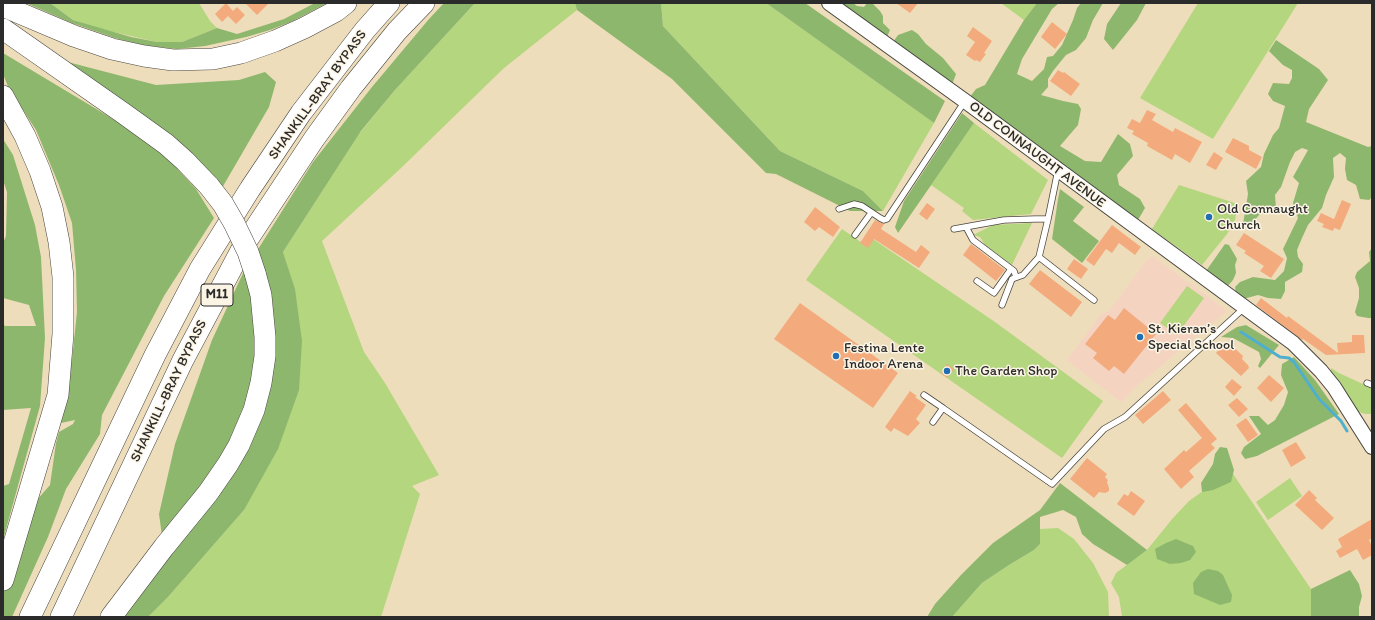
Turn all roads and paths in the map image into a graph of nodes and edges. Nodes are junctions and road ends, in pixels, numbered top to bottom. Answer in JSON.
{"nodes":[{"id":1,"x":346,"y":3,"type":"edge"},
{"id":2,"x":389,"y":3,"type":"edge"},
{"id":3,"x":424,"y":3,"type":"edge"},
{"id":4,"x":829,"y":3,"type":"edge"},
{"id":5,"x":3,"y":6,"type":"edge"},
{"id":6,"x":3,"y":29,"type":"edge"},
{"id":7,"x":3,"y":96,"type":"edge"},
{"id":8,"x":965,"y":101,"type":"junction"},
{"id":9,"x":1058,"y":169,"type":"junction"},
{"id":10,"x":839,"y":209,"type":"dead end"},
{"id":11,"x":871,"y":212,"type":"junction"},
{"id":12,"x":1048,"y":219,"type":"junction"},
{"id":13,"x":966,"y":227,"type":"junction"},
{"id":14,"x":954,"y":229,"type":"dead end"},
{"id":15,"x":855,"y":235,"type":"dead end"},
{"id":16,"x":1039,"y":257,"type":"junction"},
{"id":17,"x":1011,"y":269,"type":"junction"},
{"id":18,"x":1016,"y":277,"type":"junction"},
{"id":19,"x":977,"y":281,"type":"dead end"},
{"id":20,"x":1094,"y":300,"type":"dead end"},
{"id":21,"x":1002,"y":305,"type":"dead end"},
{"id":22,"x":1244,"y":308,"type":"junction"},
{"id":23,"x":924,"y":395,"type":"dead end"},
{"id":24,"x":942,"y":408,"type":"junction"},
{"id":25,"x":934,"y":422,"type":"dead end"},
{"id":26,"x":1368,"y":430,"type":"edge"},
{"id":27,"x":1372,"y":447,"type":"edge"},
{"id":28,"x":3,"y":580,"type":"edge"},
{"id":29,"x":30,"y":617,"type":"edge"},
{"id":30,"x":61,"y":617,"type":"edge"},
{"id":31,"x":111,"y":617,"type":"edge"}],
"edges":[{"from":1,"to":5,"type":"highway"},
{"from":2,"to":29,"type":"highway","name":"SHANKILL-BRAY BYPASS","number":"M11"},
{"from":3,"to":30,"type":"highway","name":"SHANKILL-BRAY BYPASS","number":"M11"},
{"from":4,"to":8,"type":"street","name":"OLD CONNAUGHT AVENUE"},
{"from":6,"to":31,"type":"highway","bridge":true},
{"from":7,"to":28,"type":"highway"},
{"from":8,"to":9,"type":"street","name":"OLD CONNAUGHT AVENUE"},
{"from":8,"to":11,"type":"lane"},
{"from":9,"to":12,"type":"lane"},
{"from":9,"to":22,"type":"street","name":"OLD CONNAUGHT AVENUE"},
{"from":10,"to":11,"type":"lane"},
{"from":11,"to":15,"type":"lane"},
{"from":12,"to":13,"type":"lane"},
{"from":12,"to":16,"type":"lane"},
{"from":13,"to":14,"type":"lane"},
{"from":13,"to":17,"type":"lane"},
{"from":16,"to":18,"type":"lane"},
{"from":16,"to":20,"type":"lane"},
{"from":17,"to":18,"type":"lane"},
{"from":17,"to":19,"type":"lane"},
{"from":18,"to":21,"type":"lane"},
{"from":22,"to":24,"type":"lane"},
{"from":22,"to":26,"type":"street","name":"OLD CONNAUGHT AVENUE"},
{"from":23,"to":24,"type":"lane"},
{"from":24,"to":25,"type":"lane"},
{"from":26,"to":27,"type":"street","name":"OLD CONNAUGHT AVENUE"}]}
